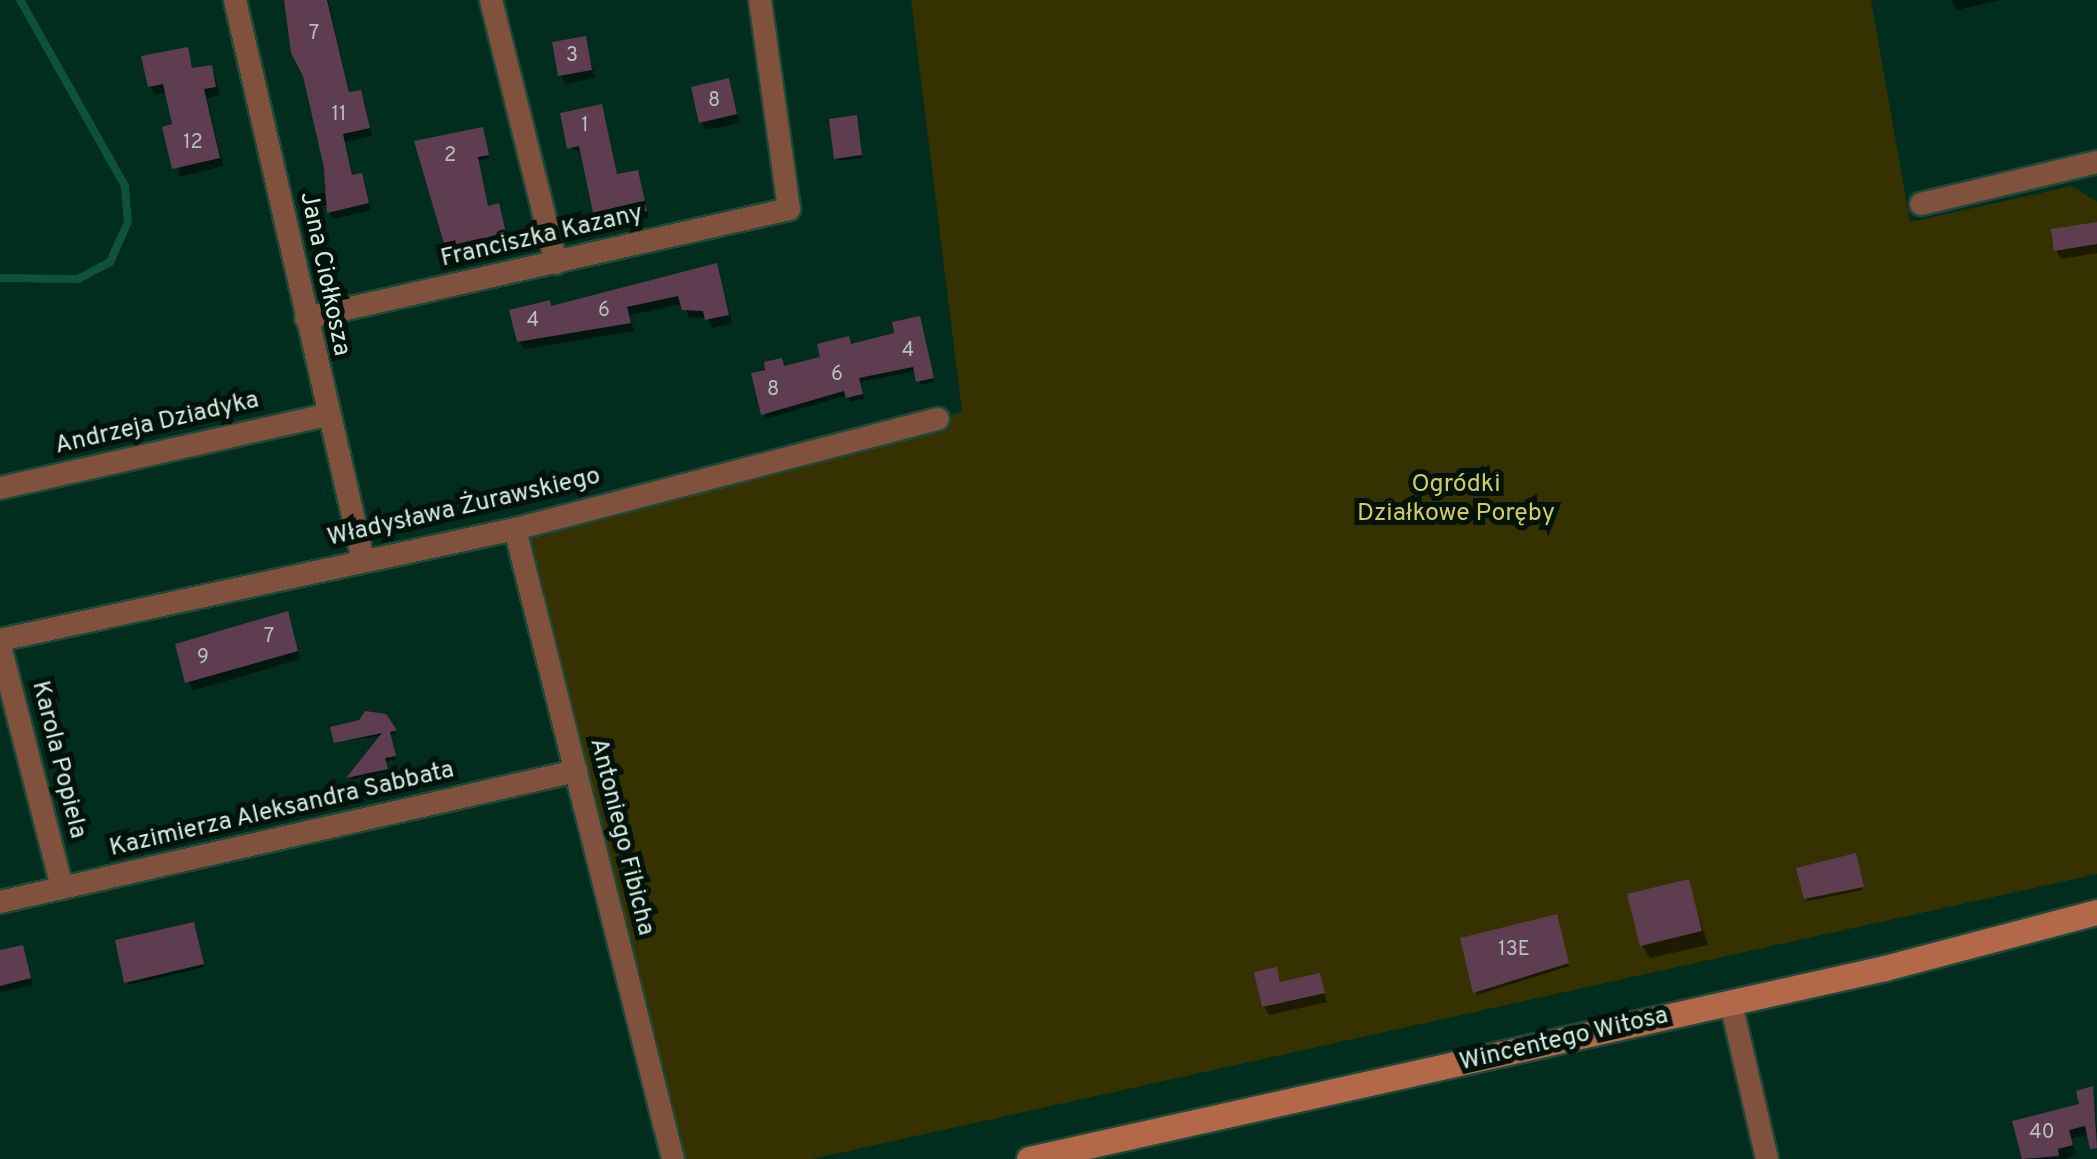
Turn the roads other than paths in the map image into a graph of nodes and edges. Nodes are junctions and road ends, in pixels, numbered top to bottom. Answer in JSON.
{"nodes":[{"id":1,"x":236,"y":0,"type":"edge"},
{"id":2,"x":491,"y":0,"type":"edge"},
{"id":3,"x":760,"y":0,"type":"edge"},
{"id":4,"x":2097,"y":162,"type":"edge"},
{"id":5,"x":1921,"y":204,"type":"dead end"},
{"id":6,"x":556,"y":263,"type":"junction"},
{"id":7,"x":306,"y":318,"type":"junction"},
{"id":8,"x":326,"y":415,"type":"junction"},
{"id":9,"x":938,"y":419,"type":"dead end"},
{"id":10,"x":0,"y":488,"type":"edge"},
{"id":11,"x":515,"y":530,"type":"junction"},
{"id":12,"x":363,"y":560,"type":"junction"},
{"id":13,"x":0,"y":643,"type":"edge"},
{"id":14,"x":576,"y":771,"type":"junction"},
{"id":15,"x":62,"y":888,"type":"junction"},
{"id":16,"x":0,"y":902,"type":"edge"},
{"id":17,"x":2097,"y":912,"type":"edge"},
{"id":18,"x":1732,"y":1003,"type":"junction"},
{"id":19,"x":673,"y":1159,"type":"edge"},
{"id":20,"x":1029,"y":1159,"type":"edge"},
{"id":21,"x":1767,"y":1159,"type":"edge"}],
"edges":[{"from":1,"to":7,"type":"street","name":"Jana Ciołkosza"},
{"from":2,"to":6,"type":"street"},
{"from":3,"to":6,"type":"street","name":"Franciszka Kazany"},
{"from":4,"to":5,"type":"street"},
{"from":6,"to":7,"type":"street","name":"Franciszka Kazany"},
{"from":7,"to":8,"type":"street","name":"Jana Ciołkosza"},
{"from":8,"to":10,"type":"street","name":"Andrzeja Dziadyka"},
{"from":8,"to":12,"type":"street","name":"Jana Ciołkosza"},
{"from":9,"to":11,"type":"street","name":"Władysława Żurawskiego"},
{"from":11,"to":12,"type":"street","name":"Władysława Żurawskiego"},
{"from":11,"to":14,"type":"street","name":"Antoniego Fibicha"},
{"from":12,"to":13,"type":"street","name":"Władysława Żurawskiego"},
{"from":13,"to":15,"type":"street","name":"Karola Popiela"},
{"from":14,"to":15,"type":"street","name":"Kazimierza Aleksandra Sabbata"},
{"from":14,"to":19,"type":"street","name":"Antoniego Fibicha"},
{"from":15,"to":16,"type":"street","name":"Kazimierza Aleksandra Sabbata"},
{"from":17,"to":18,"type":"street","name":"Wincentego Witosa"},
{"from":18,"to":20,"type":"street","name":"Wincentego Witosa"},
{"from":18,"to":21,"type":"street"}]}
